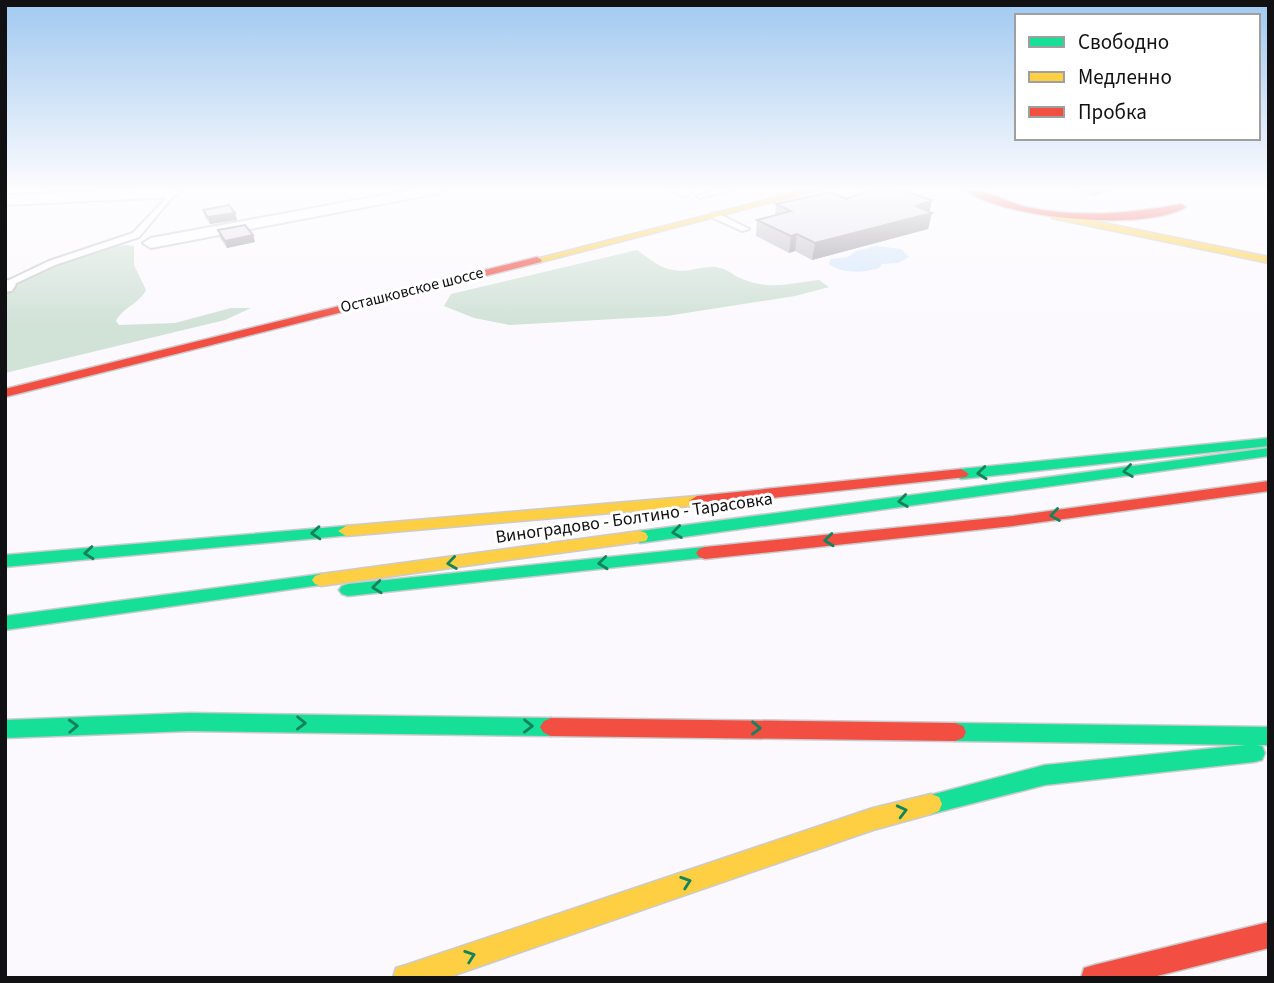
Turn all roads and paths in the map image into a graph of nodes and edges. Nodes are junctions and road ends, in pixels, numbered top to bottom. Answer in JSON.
{"nodes":[{"id":1,"x":136,"y":235,"type":"edge"},
{"id":2,"x":194,"y":235,"type":"edge"},
{"id":3,"x":635,"y":235,"type":"edge"},
{"id":4,"x":1149,"y":235,"type":"edge"},
{"id":5,"x":1211,"y":235,"type":"edge"},
{"id":6,"x":151,"y":243,"type":"dead end"},
{"id":7,"x":1269,"y":259,"type":"edge"},
{"id":8,"x":6,"y":285,"type":"edge"},
{"id":9,"x":5,"y":393,"type":"edge"},
{"id":10,"x":1269,"y":442,"type":"edge"},
{"id":11,"x":1269,"y":452,"type":"edge"},
{"id":12,"x":1269,"y":486,"type":"edge"},
{"id":13,"x":5,"y":561,"type":"edge"},
{"id":14,"x":5,"y":625,"type":"edge"},
{"id":15,"x":5,"y":729,"type":"edge"},
{"id":16,"x":1269,"y":736,"type":"edge"},
{"id":17,"x":1269,"y":752,"type":"edge"},
{"id":18,"x":1269,"y":935,"type":"edge"},
{"id":19,"x":406,"y":978,"type":"edge"},
{"id":20,"x":1094,"y":978,"type":"edge"}],
"edges":[{"from":1,"to":8,"type":"lane"},
{"from":2,"to":6,"type":"street"},
{"from":3,"to":9,"type":"main road","name":"Осташковское шоссе"},
{"from":4,"to":7,"type":"main road"},
{"from":5,"to":7,"type":"main road"},
{"from":10,"to":13,"type":"main road","one_way":true},
{"from":11,"to":14,"type":"main road","name":"Виноградово - Болтино - Тарасовка","one_way":true},
{"from":12,"to":14,"type":"main road","one_way":true},
{"from":15,"to":16,"type":"main road","one_way":true},
{"from":19,"to":17,"type":"main road","one_way":true},
{"from":18,"to":20,"type":"main road"}]}
